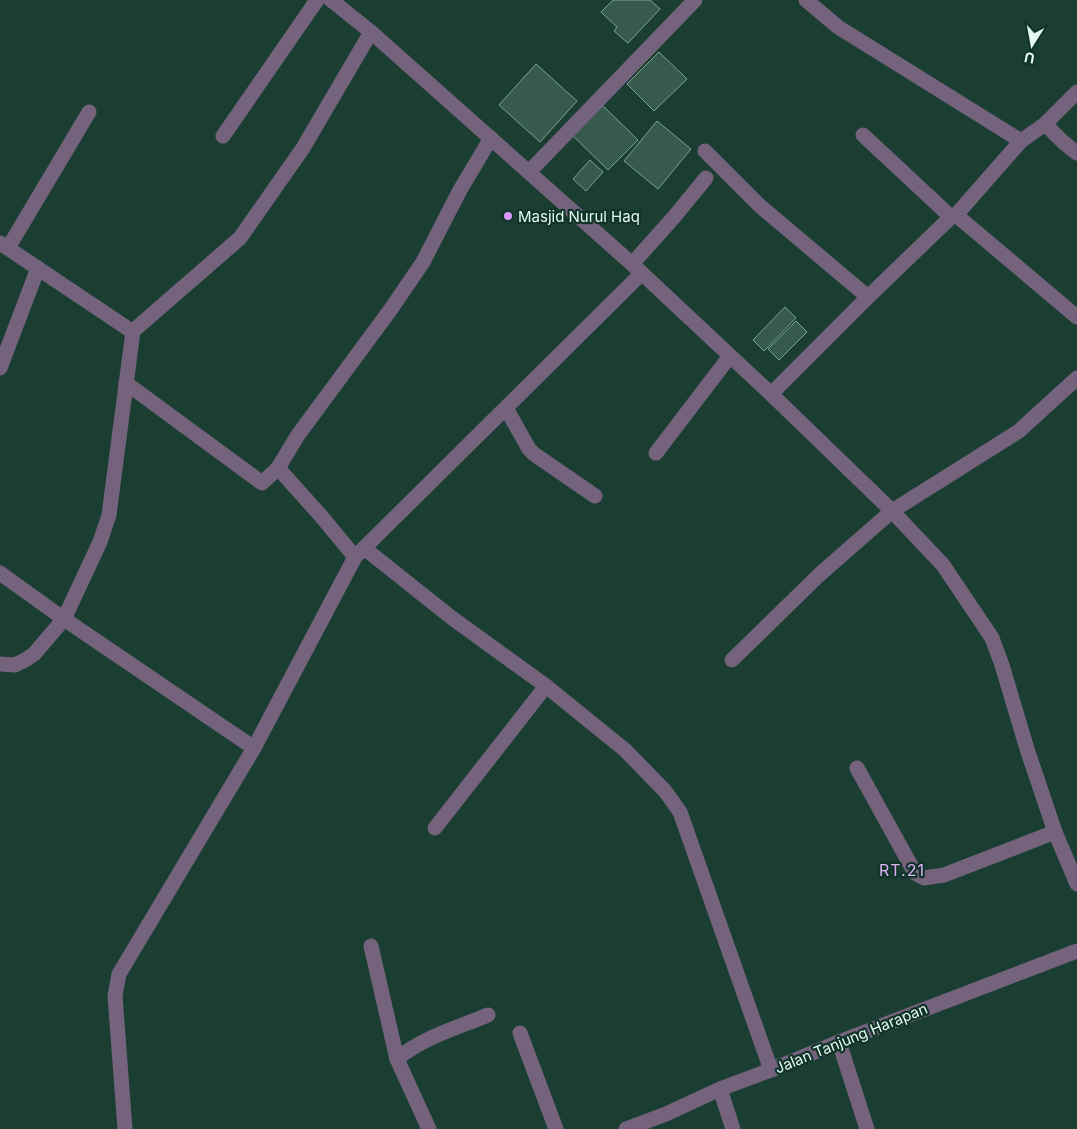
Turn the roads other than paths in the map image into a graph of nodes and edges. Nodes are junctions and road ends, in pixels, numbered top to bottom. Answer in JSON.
{"nodes":[{"id":1,"x":317,"y":0,"type":"edge"},
{"id":2,"x":331,"y":0,"type":"edge"},
{"id":3,"x":695,"y":0,"type":"edge"},
{"id":4,"x":806,"y":0,"type":"edge"},
{"id":5,"x":371,"y":32,"type":"junction"},
{"id":6,"x":1077,"y":92,"type":"edge"},
{"id":7,"x":89,"y":112,"type":"dead end"},
{"id":8,"x":1045,"y":124,"type":"junction"},
{"id":9,"x":863,"y":135,"type":"dead end"},
{"id":10,"x":223,"y":136,"type":"dead end"},
{"id":11,"x":491,"y":138,"type":"junction"},
{"id":12,"x":1021,"y":141,"type":"junction"},
{"id":13,"x":705,"y":150,"type":"dead end"},
{"id":14,"x":1077,"y":153,"type":"edge"},
{"id":15,"x":530,"y":172,"type":"junction"},
{"id":16,"x":706,"y":178,"type":"dead end"},
{"id":17,"x":953,"y":216,"type":"junction"},
{"id":18,"x":4,"y":246,"type":"edge"},
{"id":19,"x":38,"y":268,"type":"junction"},
{"id":20,"x":637,"y":269,"type":"junction"},
{"id":21,"x":868,"y":298,"type":"junction"},
{"id":22,"x":1077,"y":317,"type":"edge"},
{"id":23,"x":133,"y":332,"type":"junction"},
{"id":24,"x":730,"y":356,"type":"junction"},
{"id":25,"x":0,"y":368,"type":"edge"},
{"id":26,"x":1077,"y":378,"type":"edge"},
{"id":27,"x":126,"y":383,"type":"junction"},
{"id":28,"x":771,"y":394,"type":"junction"},
{"id":29,"x":506,"y":408,"type":"junction"},
{"id":30,"x":656,"y":453,"type":"dead end"},
{"id":31,"x":278,"y":468,"type":"junction"},
{"id":32,"x":595,"y":496,"type":"dead end"},
{"id":33,"x":892,"y":511,"type":"junction"},
{"id":34,"x":359,"y":553,"type":"junction"},
{"id":35,"x":0,"y":573,"type":"edge"},
{"id":36,"x":64,"y":619,"type":"junction"},
{"id":37,"x":732,"y":660,"type":"dead end"},
{"id":38,"x":0,"y":664,"type":"edge"},
{"id":39,"x":546,"y":686,"type":"junction"},
{"id":40,"x":254,"y":748,"type":"junction"},
{"id":41,"x":857,"y":768,"type":"dead end"},
{"id":42,"x":434,"y":828,"type":"dead end"},
{"id":43,"x":1055,"y":832,"type":"junction"},
{"id":44,"x":1077,"y":884,"type":"edge"},
{"id":45,"x":371,"y":946,"type":"dead end"},
{"id":46,"x":1077,"y":951,"type":"edge"},
{"id":47,"x":488,"y":1016,"type":"dead end"},
{"id":48,"x":520,"y":1033,"type":"dead end"},
{"id":49,"x":839,"y":1042,"type":"junction"},
{"id":50,"x":397,"y":1059,"type":"junction"},
{"id":51,"x":770,"y":1070,"type":"junction"},
{"id":52,"x":720,"y":1089,"type":"junction"},
{"id":53,"x":125,"y":1129,"type":"edge"},
{"id":54,"x":429,"y":1129,"type":"edge"},
{"id":55,"x":556,"y":1129,"type":"edge"},
{"id":56,"x":626,"y":1129,"type":"edge"},
{"id":57,"x":733,"y":1129,"type":"edge"},
{"id":58,"x":867,"y":1129,"type":"edge"}],
"edges":[{"from":1,"to":10,"type":"street"},
{"from":2,"to":5,"type":"street"},
{"from":3,"to":15,"type":"street"},
{"from":4,"to":12,"type":"street"},
{"from":5,"to":11,"type":"street"},
{"from":5,"to":23,"type":"street"},
{"from":6,"to":8,"type":"street"},
{"from":7,"to":18,"type":"street"},
{"from":8,"to":12,"type":"street"},
{"from":8,"to":14,"type":"street"},
{"from":9,"to":17,"type":"street"},
{"from":11,"to":15,"type":"street"},
{"from":11,"to":31,"type":"street"},
{"from":12,"to":17,"type":"street"},
{"from":13,"to":21,"type":"street"},
{"from":15,"to":20,"type":"street"},
{"from":16,"to":20,"type":"street"},
{"from":17,"to":21,"type":"street"},
{"from":17,"to":22,"type":"street"},
{"from":18,"to":19,"type":"street"},
{"from":19,"to":23,"type":"street"},
{"from":19,"to":25,"type":"street"},
{"from":20,"to":24,"type":"street"},
{"from":20,"to":29,"type":"street"},
{"from":21,"to":28,"type":"street"},
{"from":23,"to":27,"type":"street"},
{"from":24,"to":28,"type":"street"},
{"from":24,"to":30,"type":"street"},
{"from":26,"to":33,"type":"street"},
{"from":27,"to":31,"type":"street"},
{"from":27,"to":36,"type":"street"},
{"from":28,"to":33,"type":"street"},
{"from":29,"to":32,"type":"street"},
{"from":29,"to":34,"type":"street"},
{"from":31,"to":34,"type":"street"},
{"from":33,"to":37,"type":"street"},
{"from":33,"to":43,"type":"street"},
{"from":34,"to":39,"type":"street"},
{"from":34,"to":40,"type":"street"},
{"from":35,"to":36,"type":"street"},
{"from":36,"to":38,"type":"street"},
{"from":36,"to":40,"type":"street"},
{"from":39,"to":42,"type":"street"},
{"from":39,"to":51,"type":"street"},
{"from":40,"to":53,"type":"street"},
{"from":41,"to":43,"type":"street"},
{"from":43,"to":44,"type":"street"},
{"from":45,"to":50,"type":"street"},
{"from":46,"to":49,"type":"street","name":"Jalan Tanjung Harapan"},
{"from":47,"to":50,"type":"street"},
{"from":48,"to":55,"type":"street"},
{"from":49,"to":51,"type":"street","name":"Jalan Tanjung Harapan"},
{"from":49,"to":58,"type":"street"},
{"from":50,"to":54,"type":"street"},
{"from":51,"to":52,"type":"street","name":"Jalan Tanjung Harapan"},
{"from":52,"to":56,"type":"street","name":"Jalan Tanjung Harapan"},
{"from":52,"to":57,"type":"street"}]}
